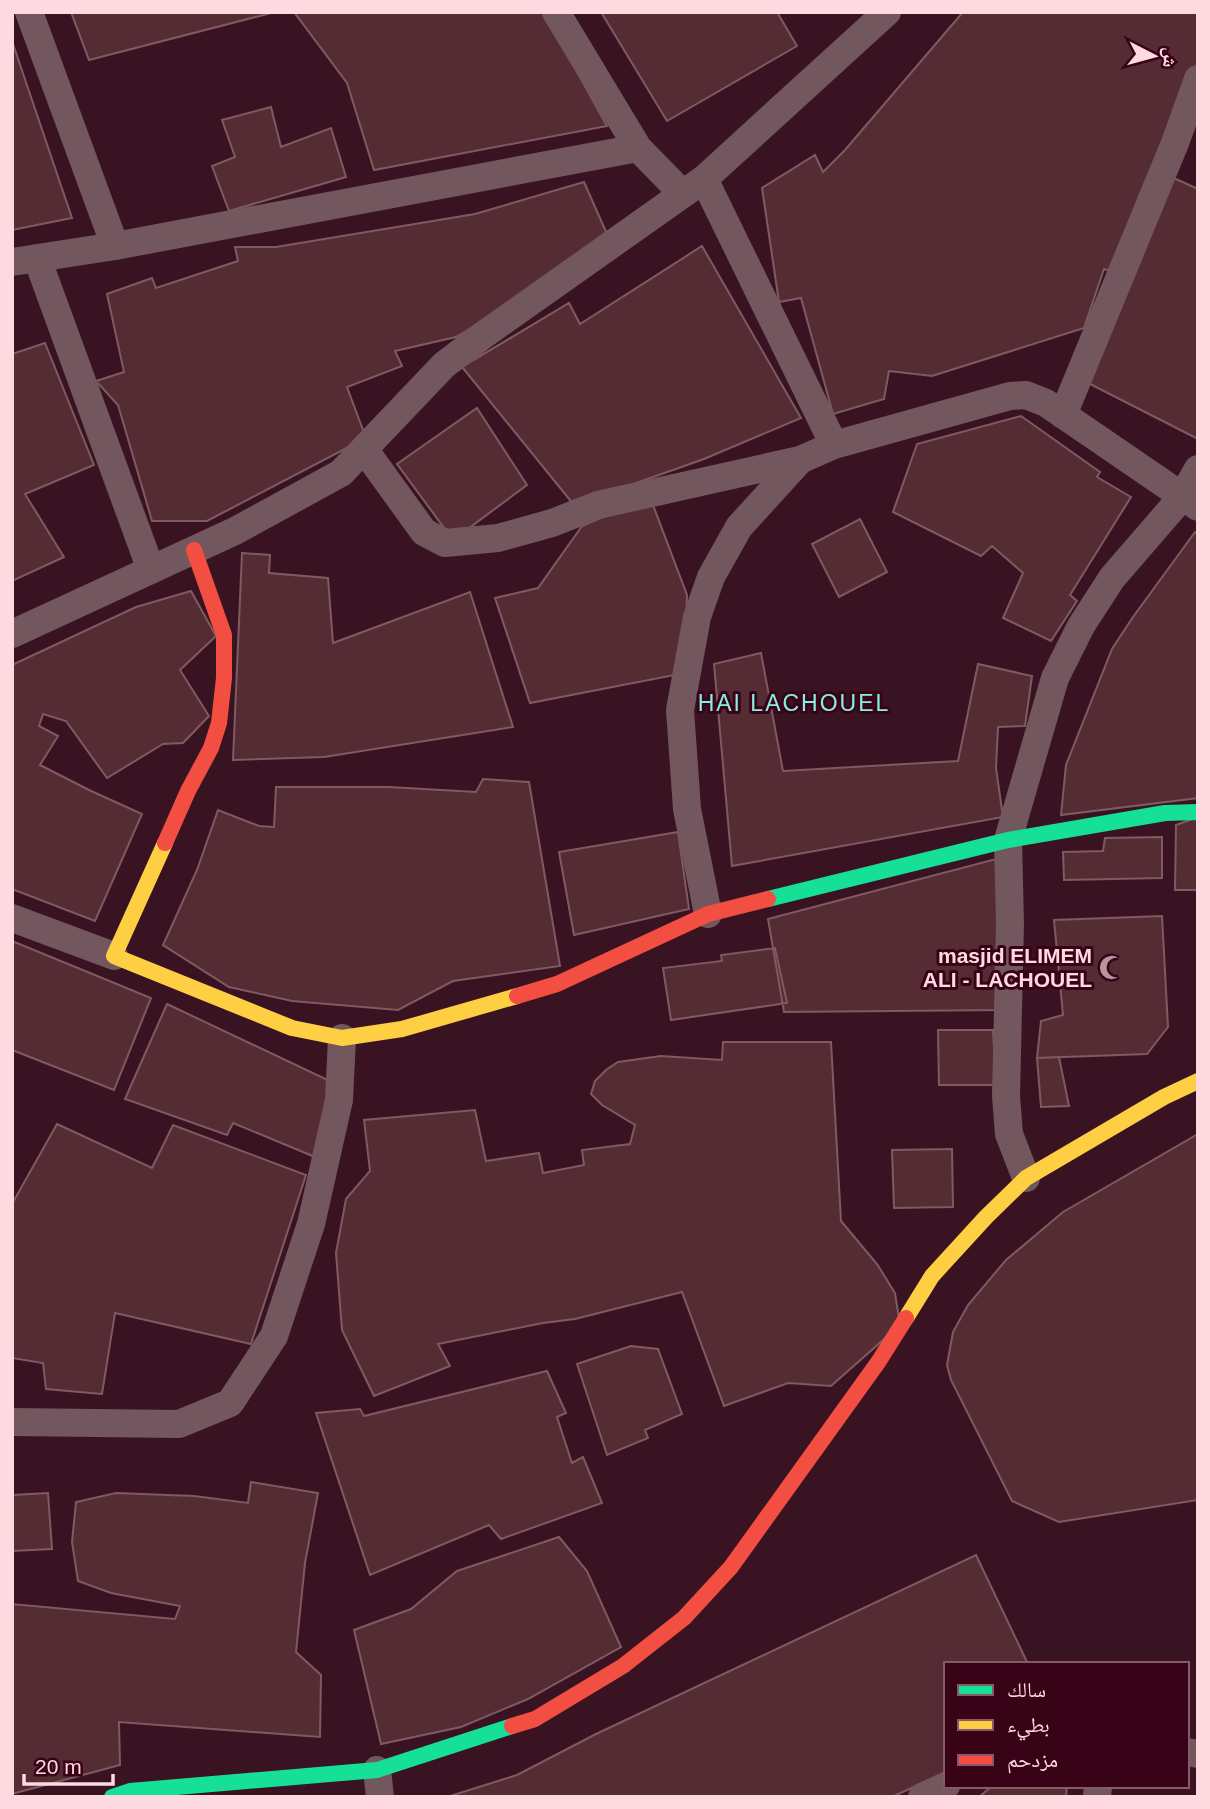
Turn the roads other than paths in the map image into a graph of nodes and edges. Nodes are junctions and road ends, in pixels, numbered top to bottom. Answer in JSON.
{"nodes":[{"id":1,"x":29,"y":12,"type":"edge"},
{"id":2,"x":556,"y":12,"type":"edge"},
{"id":3,"x":887,"y":12,"type":"edge"},
{"id":4,"x":1198,"y":79,"type":"edge"},
{"id":5,"x":1186,"y":147,"type":"edge"},
{"id":6,"x":638,"y":148,"type":"junction"},
{"id":7,"x":693,"y":186,"type":"junction"},
{"id":8,"x":115,"y":246,"type":"junction"},
{"id":9,"x":24,"y":260,"type":"edge"},
{"id":10,"x":1063,"y":415,"type":"junction"},
{"id":11,"x":834,"y":445,"type":"junction"},
{"id":12,"x":364,"y":449,"type":"junction"},
{"id":13,"x":800,"y":460,"type":"junction"},
{"id":14,"x":1198,"y":469,"type":"edge"},
{"id":15,"x":1190,"y":502,"type":"edge"},
{"id":16,"x":194,"y":550,"type":"junction"},
{"id":17,"x":151,"y":569,"type":"junction"},
{"id":18,"x":12,"y":634,"type":"edge"},
{"id":19,"x":1198,"y":812,"type":"edge"},
{"id":20,"x":1008,"y":839,"type":"junction"},
{"id":21,"x":708,"y":914,"type":"junction"},
{"id":22,"x":12,"y":918,"type":"edge"},
{"id":23,"x":114,"y":956,"type":"junction"},
{"id":24,"x":342,"y":1038,"type":"junction"},
{"id":25,"x":1198,"y":1081,"type":"edge"},
{"id":26,"x":1026,"y":1178,"type":"junction"},
{"id":27,"x":12,"y":1422,"type":"edge"},
{"id":28,"x":379,"y":1784,"type":"edge"},
{"id":29,"x":944,"y":1787,"type":"edge"},
{"id":30,"x":112,"y":1797,"type":"edge"},
{"id":31,"x":922,"y":1797,"type":"edge"}],
"edges":[{"from":1,"to":8,"type":"street"},
{"from":2,"to":6,"type":"street"},
{"from":3,"to":7,"type":"street"},
{"from":4,"to":5,"type":"street"},
{"from":5,"to":10,"type":"street"},
{"from":6,"to":7,"type":"street"},
{"from":6,"to":8,"type":"street"},
{"from":7,"to":11,"type":"street"},
{"from":7,"to":12,"type":"street"},
{"from":8,"to":9,"type":"street"},
{"from":9,"to":17,"type":"street"},
{"from":10,"to":11,"type":"street"},
{"from":10,"to":15,"type":"street"},
{"from":11,"to":13,"type":"street"},
{"from":12,"to":13,"type":"street"},
{"from":12,"to":16,"type":"street"},
{"from":13,"to":21,"type":"street"},
{"from":14,"to":15,"type":"street"},
{"from":15,"to":20,"type":"street"},
{"from":16,"to":17,"type":"street"},
{"from":16,"to":23,"type":"street"},
{"from":17,"to":18,"type":"street"},
{"from":19,"to":20,"type":"street"},
{"from":20,"to":21,"type":"street"},
{"from":20,"to":26,"type":"street"},
{"from":21,"to":24,"type":"street"},
{"from":22,"to":23,"type":"street"},
{"from":23,"to":24,"type":"street"},
{"from":24,"to":27,"type":"street"},
{"from":25,"to":26,"type":"street"},
{"from":26,"to":28,"type":"street"},
{"from":28,"to":30,"type":"street"},
{"from":29,"to":31,"type":"street"}]}
